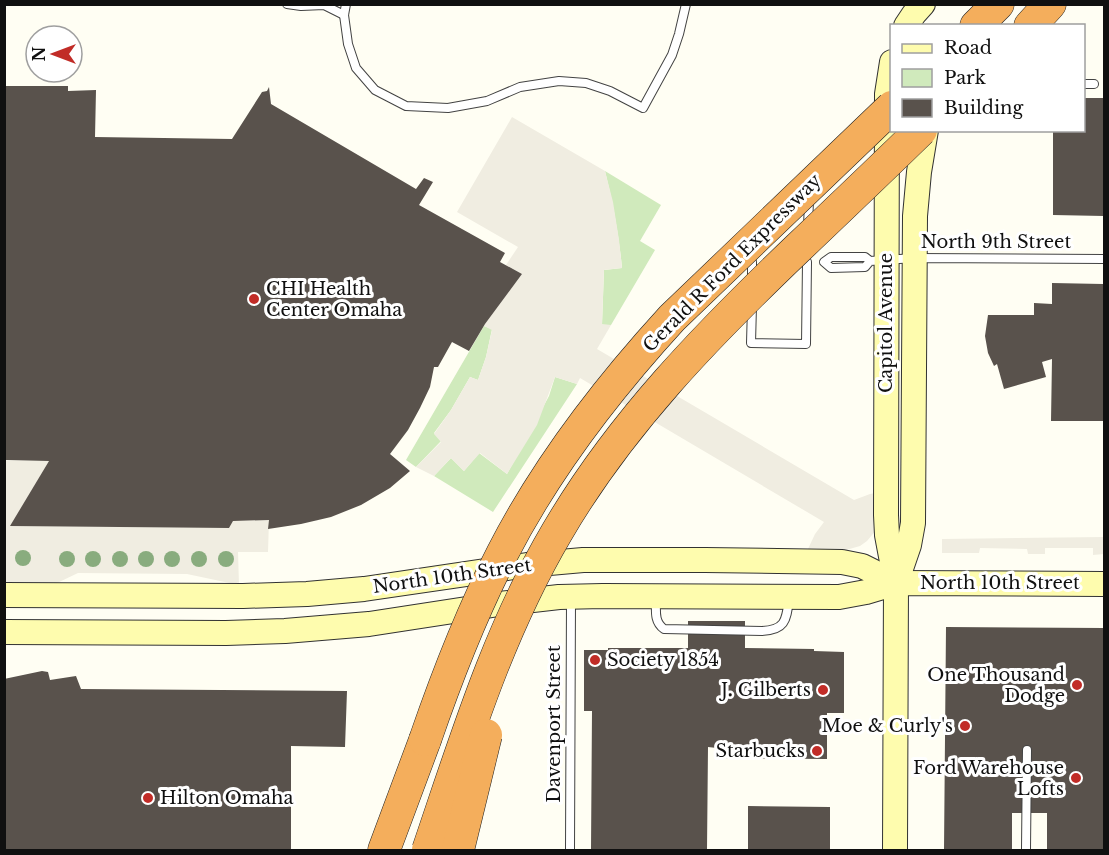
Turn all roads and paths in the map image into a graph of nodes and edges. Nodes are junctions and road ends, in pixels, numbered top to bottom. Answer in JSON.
{"nodes":[{"id":1,"x":287,"y":4,"type":"edge"},
{"id":2,"x":346,"y":4,"type":"edge"},
{"id":3,"x":686,"y":4,"type":"edge"},
{"id":4,"x":923,"y":4,"type":"edge"},
{"id":5,"x":1000,"y":4,"type":"edge"},
{"id":6,"x":1050,"y":4,"type":"edge"},
{"id":7,"x":344,"y":15,"type":"junction"},
{"id":8,"x":908,"y":24,"type":"edge"},
{"id":9,"x":978,"y":24,"type":"edge"},
{"id":10,"x":984,"y":24,"type":"edge"},
{"id":11,"x":1032,"y":24,"type":"edge"},
{"id":12,"x":890,"y":73,"type":"edge"},
{"id":13,"x":1085,"y":84,"type":"edge"},
{"id":14,"x":1094,"y":84,"type":"dead end"},
{"id":15,"x":890,"y":108,"type":"edge"},
{"id":16,"x":921,"y":132,"type":"edge"},
{"id":17,"x":923,"y":132,"type":"edge"},
{"id":18,"x":810,"y":172,"type":"dead end"},
{"id":19,"x":914,"y":258,"type":"junction"},
{"id":20,"x":1104,"y":259,"type":"edge"},
{"id":21,"x":878,"y":261,"type":"junction"},
{"id":22,"x":752,"y":262,"type":"dead end"},
{"id":23,"x":807,"y":262,"type":"junction"},
{"id":24,"x":604,"y":459,"type":"junction"},
{"id":25,"x":896,"y":583,"type":"junction"},
{"id":26,"x":1104,"y":584,"type":"edge"},
{"id":27,"x":4,"y":595,"type":"edge"},
{"id":28,"x":656,"y":596,"type":"junction"},
{"id":29,"x":571,"y":597,"type":"junction"},
{"id":30,"x":789,"y":597,"type":"junction"},
{"id":31,"x":4,"y":632,"type":"edge"},
{"id":32,"x":1027,"y":750,"type":"dead end"},
{"id":33,"x":386,"y":850,"type":"edge"},
{"id":34,"x":428,"y":850,"type":"edge"},
{"id":35,"x":458,"y":850,"type":"edge"},
{"id":36,"x":570,"y":850,"type":"edge"},
{"id":37,"x":895,"y":850,"type":"edge"},
{"id":38,"x":1026,"y":850,"type":"edge"}],
"edges":[{"from":1,"to":7,"type":"lane"},
{"from":2,"to":7,"type":"lane"},
{"from":3,"to":7,"type":"lane"},
{"from":4,"to":8,"type":"main road"},
{"from":5,"to":9,"type":"highway"},
{"from":5,"to":10,"type":"main road"},
{"from":6,"to":11,"type":"highway"},
{"from":12,"to":21,"type":"main road","name":"Capitol Avenue"},
{"from":13,"to":14,"type":"lane"},
{"from":15,"to":33,"type":"highway","name":"Gerald R Ford Expressway","bridge":true},
{"from":16,"to":24,"type":"highway","name":"Gerald R Ford Expressway","bridge":true},
{"from":17,"to":19,"type":"main road","name":"Capitol Avenue"},
{"from":18,"to":23,"type":"lane"},
{"from":19,"to":20,"type":"lane","name":"North 9th Street"},
{"from":19,"to":21,"type":"lane","name":"North 9th Street"},
{"from":19,"to":25,"type":"main road","name":"Capitol Avenue"},
{"from":21,"to":23,"type":"lane","name":"North 9th Street"},
{"from":21,"to":25,"type":"main road","name":"Capitol Avenue"},
{"from":22,"to":23,"type":"lane"},
{"from":24,"to":34,"type":"highway","name":"Gerald R Ford Expressway","bridge":true},
{"from":24,"to":35,"type":"highway","bridge":true},
{"from":25,"to":26,"type":"main road","name":"North 10th Street"},
{"from":25,"to":27,"type":"main road","name":"North 10th Street"},
{"from":25,"to":30,"type":"main road","name":"North 10th Street"},
{"from":25,"to":37,"type":"main road","name":"Capitol Avenue"},
{"from":28,"to":29,"type":"main road","name":"North 10th Street"},
{"from":28,"to":30,"type":"main road","name":"North 10th Street"},
{"from":28,"to":30,"type":"lane"},
{"from":29,"to":31,"type":"main road","name":"North 10th Street"},
{"from":29,"to":36,"type":"lane","name":"Davenport Street"},
{"from":32,"to":38,"type":"lane"}]}
